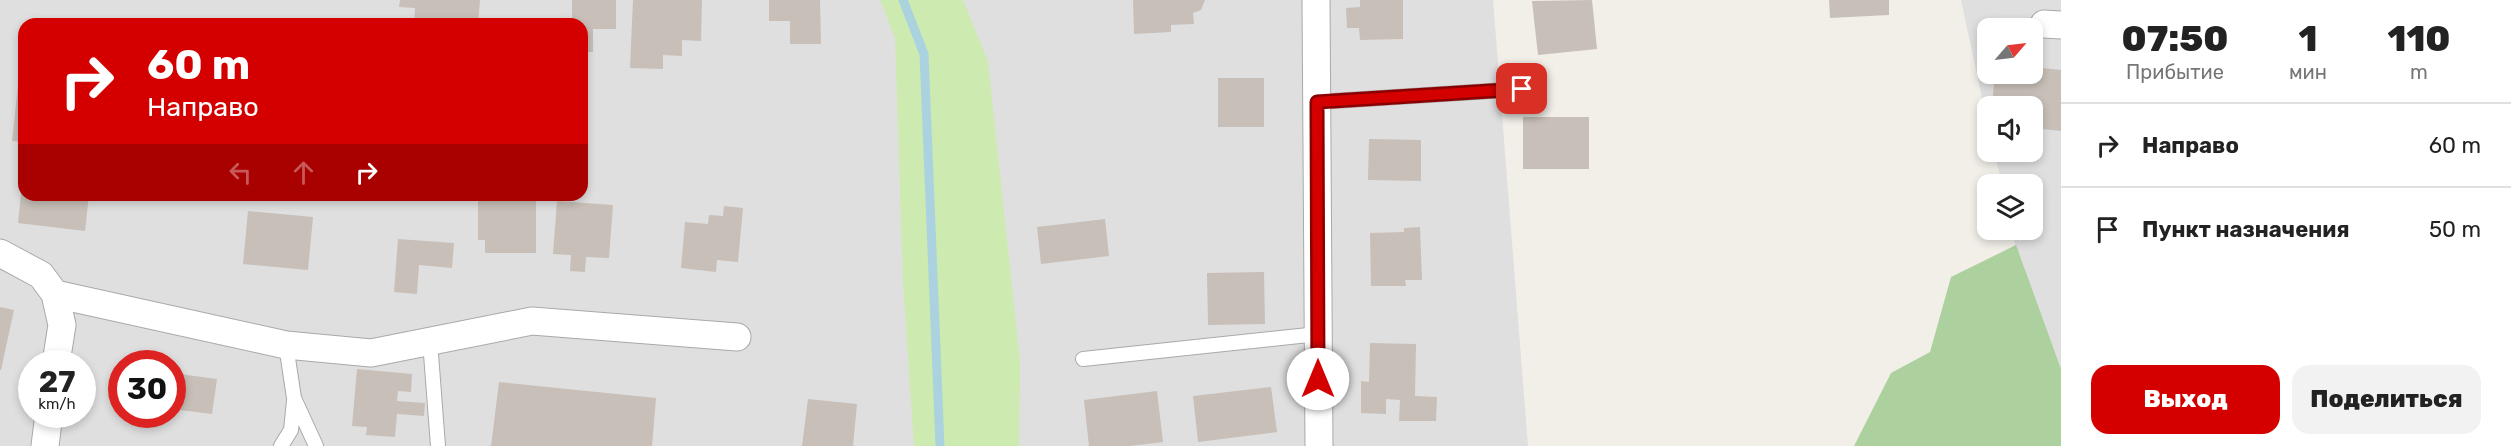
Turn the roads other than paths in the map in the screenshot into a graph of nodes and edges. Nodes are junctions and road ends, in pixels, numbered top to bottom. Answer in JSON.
{"nodes":[{"id":1,"x":1316,"y":0,"type":"edge"},
{"id":2,"x":1522,"y":89,"type":"dead end"},
{"id":3,"x":1317,"y":102,"type":"junction"},
{"id":4,"x":0,"y":253,"type":"edge"},
{"id":5,"x":55,"y":294,"type":"junction"},
{"id":6,"x":1318,"y":334,"type":"junction"},
{"id":7,"x":737,"y":337,"type":"dead end"},
{"id":8,"x":430,"y":341,"type":"junction"},
{"id":9,"x":286,"y":345,"type":"junction"},
{"id":10,"x":58,"y":350,"type":"edge"},
{"id":11,"x":1083,"y":359,"type":"dead end"},
{"id":12,"x":294,"y":398,"type":"junction"},
{"id":13,"x":47,"y":428,"type":"edge"},
{"id":14,"x":45,"y":446,"type":"edge"},
{"id":15,"x":281,"y":446,"type":"edge"},
{"id":16,"x":316,"y":446,"type":"edge"},
{"id":17,"x":438,"y":446,"type":"edge"},
{"id":18,"x":1319,"y":446,"type":"edge"}],
"edges":[{"from":1,"to":3,"type":"street"},
{"from":2,"to":3,"type":"lane"},
{"from":3,"to":6,"type":"street"},
{"from":4,"to":5,"type":"street"},
{"from":5,"to":9,"type":"street"},
{"from":5,"to":10,"type":"street"},
{"from":6,"to":11,"type":"lane"},
{"from":6,"to":18,"type":"street"},
{"from":7,"to":8,"type":"street"},
{"from":8,"to":9,"type":"street"},
{"from":8,"to":17,"type":"lane"},
{"from":9,"to":12,"type":"lane"},
{"from":12,"to":15,"type":"lane"},
{"from":12,"to":16,"type":"lane"},
{"from":13,"to":14,"type":"street"}]}
